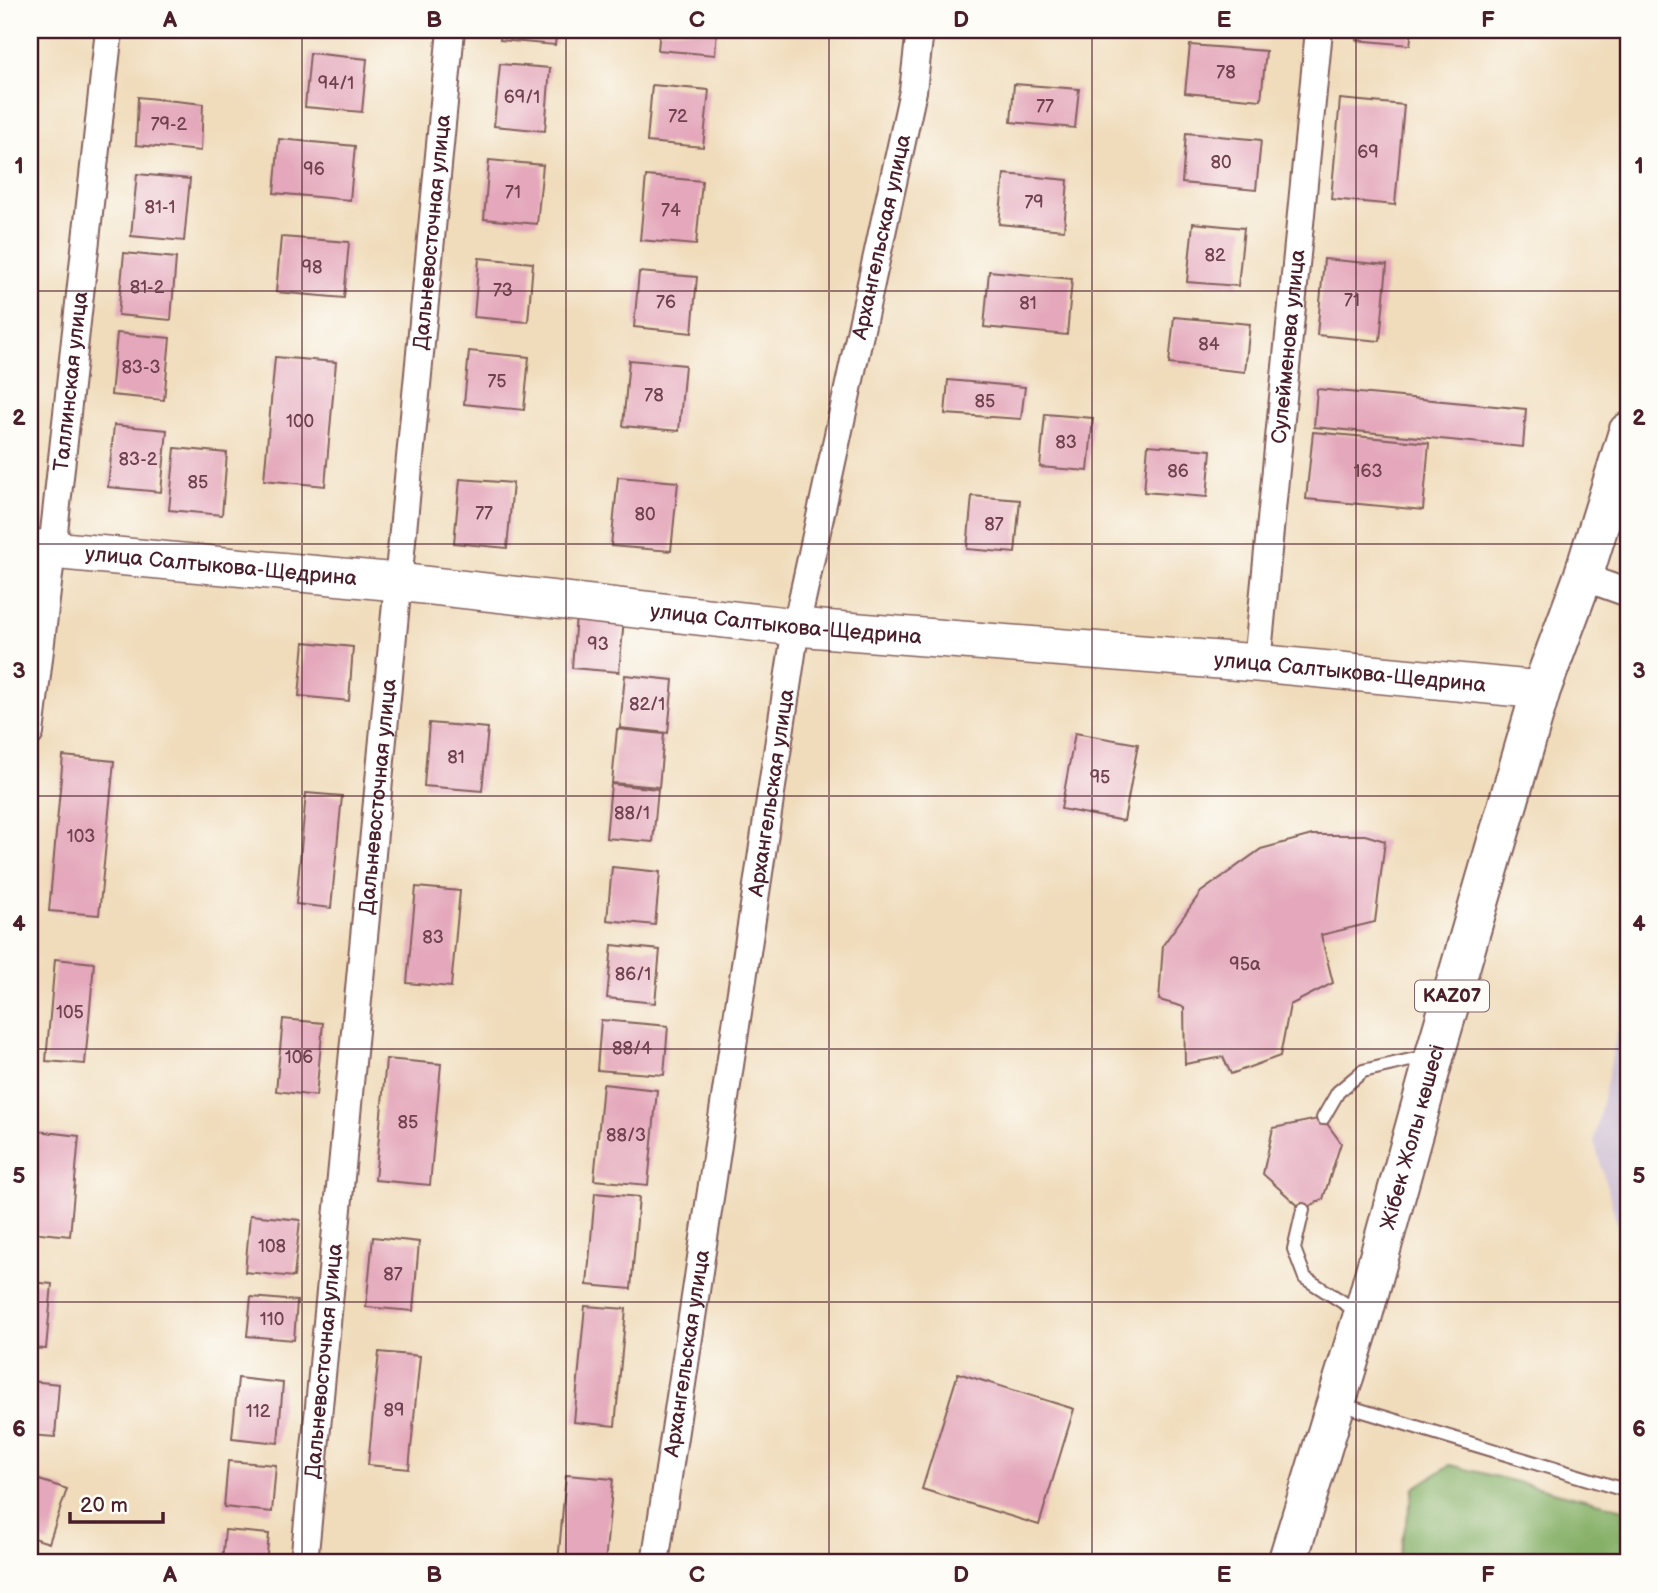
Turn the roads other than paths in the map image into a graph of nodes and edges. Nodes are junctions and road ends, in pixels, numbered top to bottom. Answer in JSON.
{"nodes":[{"id":1,"x":108,"y":30,"type":"edge"},
{"id":2,"x":452,"y":30,"type":"edge"},
{"id":3,"x":920,"y":30,"type":"edge"},
{"id":4,"x":1319,"y":30,"type":"edge"},
{"id":5,"x":1628,"y":432,"type":"edge"},
{"id":6,"x":41,"y":549,"type":"edge"},
{"id":7,"x":1583,"y":577,"type":"junction"},
{"id":8,"x":397,"y":582,"type":"junction"},
{"id":9,"x":1628,"y":593,"type":"edge"},
{"id":10,"x":796,"y":627,"type":"junction"},
{"id":11,"x":1257,"y":663,"type":"junction"},
{"id":12,"x":1541,"y":690,"type":"junction"},
{"id":13,"x":30,"y":733,"type":"edge"},
{"id":14,"x":1436,"y":1054,"type":"junction"},
{"id":15,"x":1323,"y":1118,"type":"dead end"},
{"id":16,"x":1303,"y":1210,"type":"dead end"},
{"id":17,"x":1363,"y":1315,"type":"junction"},
{"id":18,"x":1336,"y":1403,"type":"junction"},
{"id":19,"x":1628,"y":1491,"type":"edge"},
{"id":20,"x":304,"y":1563,"type":"edge"},
{"id":21,"x":655,"y":1563,"type":"edge"},
{"id":22,"x":1287,"y":1563,"type":"edge"}],
"edges":[{"from":1,"to":6,"type":"street","name":"Таллинская улица"},
{"from":2,"to":8,"type":"street","name":"Дальневосточная улица"},
{"from":3,"to":10,"type":"street","name":"Архангельская улица"},
{"from":4,"to":11,"type":"street","name":"Сулейменова улица"},
{"from":5,"to":7,"type":"highway","name":"Жібек Жолы көшесі","number":"KAZ07"},
{"from":6,"to":8,"type":"street","name":"улица Салтыкова-Щедрина"},
{"from":6,"to":13,"type":"street","name":"Таллинская улица"},
{"from":7,"to":9,"type":"street"},
{"from":7,"to":12,"type":"highway","name":"Жібек Жолы көшесі","number":"KAZ07"},
{"from":8,"to":10,"type":"street","name":"улица Салтыкова-Щедрина"},
{"from":8,"to":20,"type":"street","name":"Дальневосточная улица"},
{"from":10,"to":11,"type":"street","name":"улица Салтыкова-Щедрина"},
{"from":10,"to":21,"type":"street","name":"Архангельская улица"},
{"from":11,"to":12,"type":"street","name":"улица Салтыкова-Щедрина"},
{"from":12,"to":14,"type":"highway","name":"Жібек Жолы көшесі","number":"KAZ07"},
{"from":14,"to":15,"type":"lane"},
{"from":14,"to":17,"type":"highway","name":"Жібек Жолы көшесі","number":"KAZ07"},
{"from":16,"to":17,"type":"lane"},
{"from":17,"to":18,"type":"highway","name":"Жібек Жолы көшесі","number":"KAZ07"},
{"from":18,"to":19,"type":"lane"},
{"from":18,"to":22,"type":"highway","name":"Жібек Жолы көшесі","number":"KAZ07"}]}
